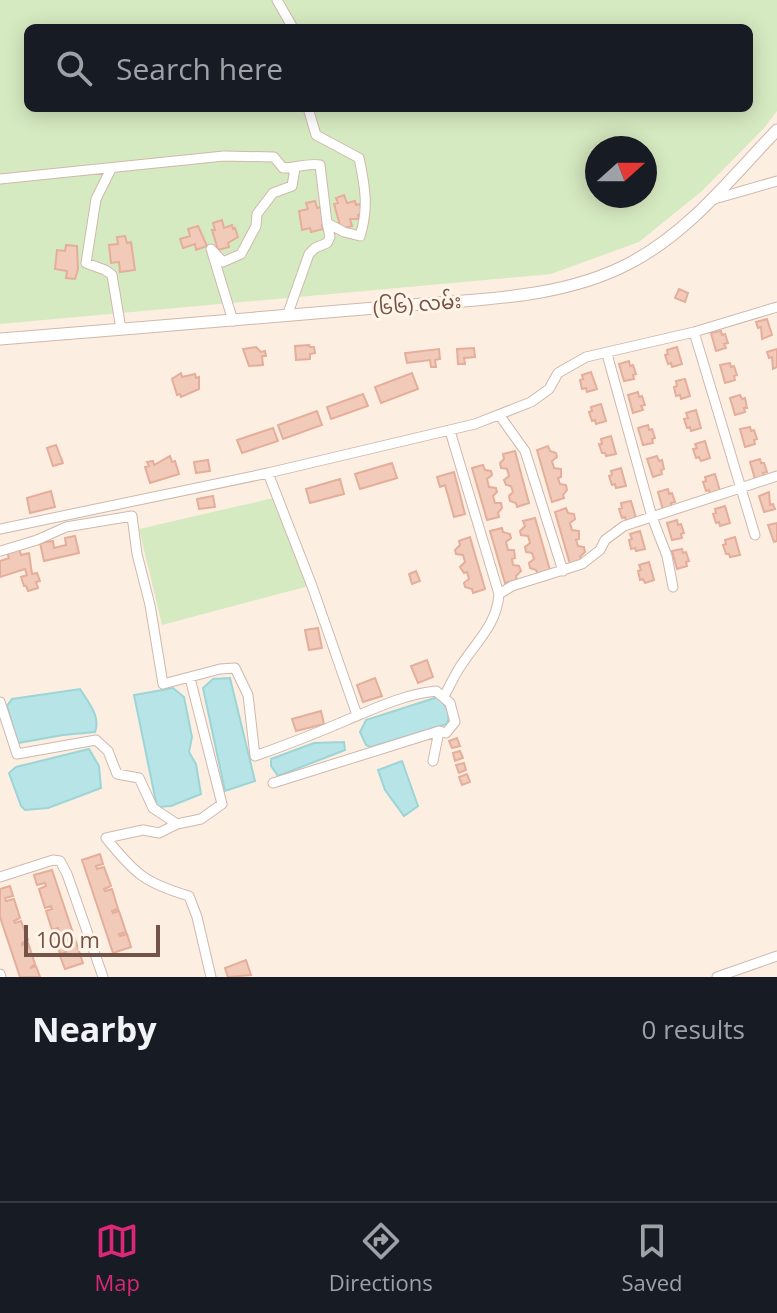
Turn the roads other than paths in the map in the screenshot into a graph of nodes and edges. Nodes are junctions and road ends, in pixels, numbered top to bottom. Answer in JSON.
{"nodes":[{"id":1,"x":277,"y":0,"type":"edge"},
{"id":2,"x":291,"y":24,"type":"edge"},
{"id":3,"x":309,"y":112,"type":"edge"},
{"id":4,"x":777,"y":130,"type":"edge"},
{"id":5,"x":295,"y":168,"type":"junction"},
{"id":6,"x":111,"y":169,"type":"junction"},
{"id":7,"x":0,"y":179,"type":"edge"},
{"id":8,"x":777,"y":181,"type":"edge"},
{"id":9,"x":711,"y":200,"type":"junction"},
{"id":10,"x":327,"y":223,"type":"junction"},
{"id":11,"x":777,"y":307,"type":"edge"},
{"id":12,"x":287,"y":316,"type":"junction"},
{"id":13,"x":233,"y":321,"type":"junction"},
{"id":14,"x":121,"y":329,"type":"junction"},
{"id":15,"x":694,"y":332,"type":"junction"},
{"id":16,"x":0,"y":339,"type":"edge"},
{"id":17,"x":607,"y":354,"type":"junction"},
{"id":18,"x":500,"y":416,"type":"junction"},
{"id":19,"x":450,"y":431,"type":"junction"},
{"id":20,"x":268,"y":473,"type":"junction"},
{"id":21,"x":777,"y":476,"type":"edge"},
{"id":22,"x":740,"y":487,"type":"junction"},
{"id":23,"x":652,"y":517,"type":"junction"},
{"id":24,"x":0,"y":529,"type":"edge"},
{"id":25,"x":755,"y":535,"type":"dead end"},
{"id":26,"x":1,"y":551,"type":"edge"},
{"id":27,"x":563,"y":571,"type":"junction"},
{"id":28,"x":673,"y":587,"type":"dead end"},
{"id":29,"x":499,"y":594,"type":"junction"},
{"id":30,"x":190,"y":678,"type":"junction"},
{"id":31,"x":444,"y":696,"type":"junction"},
{"id":32,"x":0,"y":702,"type":"edge"},
{"id":33,"x":357,"y":715,"type":"junction"},
{"id":34,"x":439,"y":731,"type":"junction"},
{"id":35,"x":433,"y":761,"type":"dead end"},
{"id":36,"x":273,"y":783,"type":"dead end"},
{"id":37,"x":177,"y":824,"type":"junction"},
{"id":38,"x":0,"y":877,"type":"edge"},
{"id":39,"x":777,"y":956,"type":"edge"},
{"id":40,"x":103,"y":977,"type":"edge"},
{"id":41,"x":211,"y":977,"type":"edge"},
{"id":42,"x":717,"y":977,"type":"edge"}],
"edges":[{"from":1,"to":2,"type":"street"},
{"from":3,"to":10,"type":"street"},
{"from":4,"to":9,"type":"street","name":"(၆၆) လမ်း"},
{"from":5,"to":6,"type":"street"},
{"from":5,"to":10,"type":"street"},
{"from":5,"to":13,"type":"street"},
{"from":6,"to":7,"type":"street"},
{"from":6,"to":14,"type":"street"},
{"from":8,"to":9,"type":"street"},
{"from":9,"to":12,"type":"street","name":"(၆၆) လမ်း"},
{"from":10,"to":12,"type":"street"},
{"from":11,"to":15,"type":"street"},
{"from":12,"to":13,"type":"street","name":"(၆၆) လမ်း"},
{"from":13,"to":14,"type":"street","name":"(၆၆) လမ်း"},
{"from":14,"to":16,"type":"street","name":"(၆၆) လမ်း"},
{"from":15,"to":17,"type":"street"},
{"from":15,"to":22,"type":"street"},
{"from":17,"to":18,"type":"street"},
{"from":17,"to":23,"type":"street"},
{"from":18,"to":19,"type":"street"},
{"from":18,"to":27,"type":"street"},
{"from":19,"to":20,"type":"street"},
{"from":19,"to":29,"type":"street"},
{"from":20,"to":24,"type":"street"},
{"from":20,"to":33,"type":"street"},
{"from":21,"to":22,"type":"street"},
{"from":22,"to":23,"type":"street"},
{"from":22,"to":25,"type":"street"},
{"from":23,"to":27,"type":"street"},
{"from":23,"to":28,"type":"street"},
{"from":26,"to":30,"type":"street"},
{"from":27,"to":29,"type":"street"},
{"from":29,"to":31,"type":"street"},
{"from":30,"to":33,"type":"street"},
{"from":30,"to":37,"type":"street"},
{"from":31,"to":33,"type":"street"},
{"from":31,"to":34,"type":"street"},
{"from":32,"to":37,"type":"street"},
{"from":34,"to":35,"type":"street"},
{"from":34,"to":36,"type":"street"},
{"from":37,"to":41,"type":"street"},
{"from":38,"to":40,"type":"street"},
{"from":39,"to":42,"type":"street"}]}
